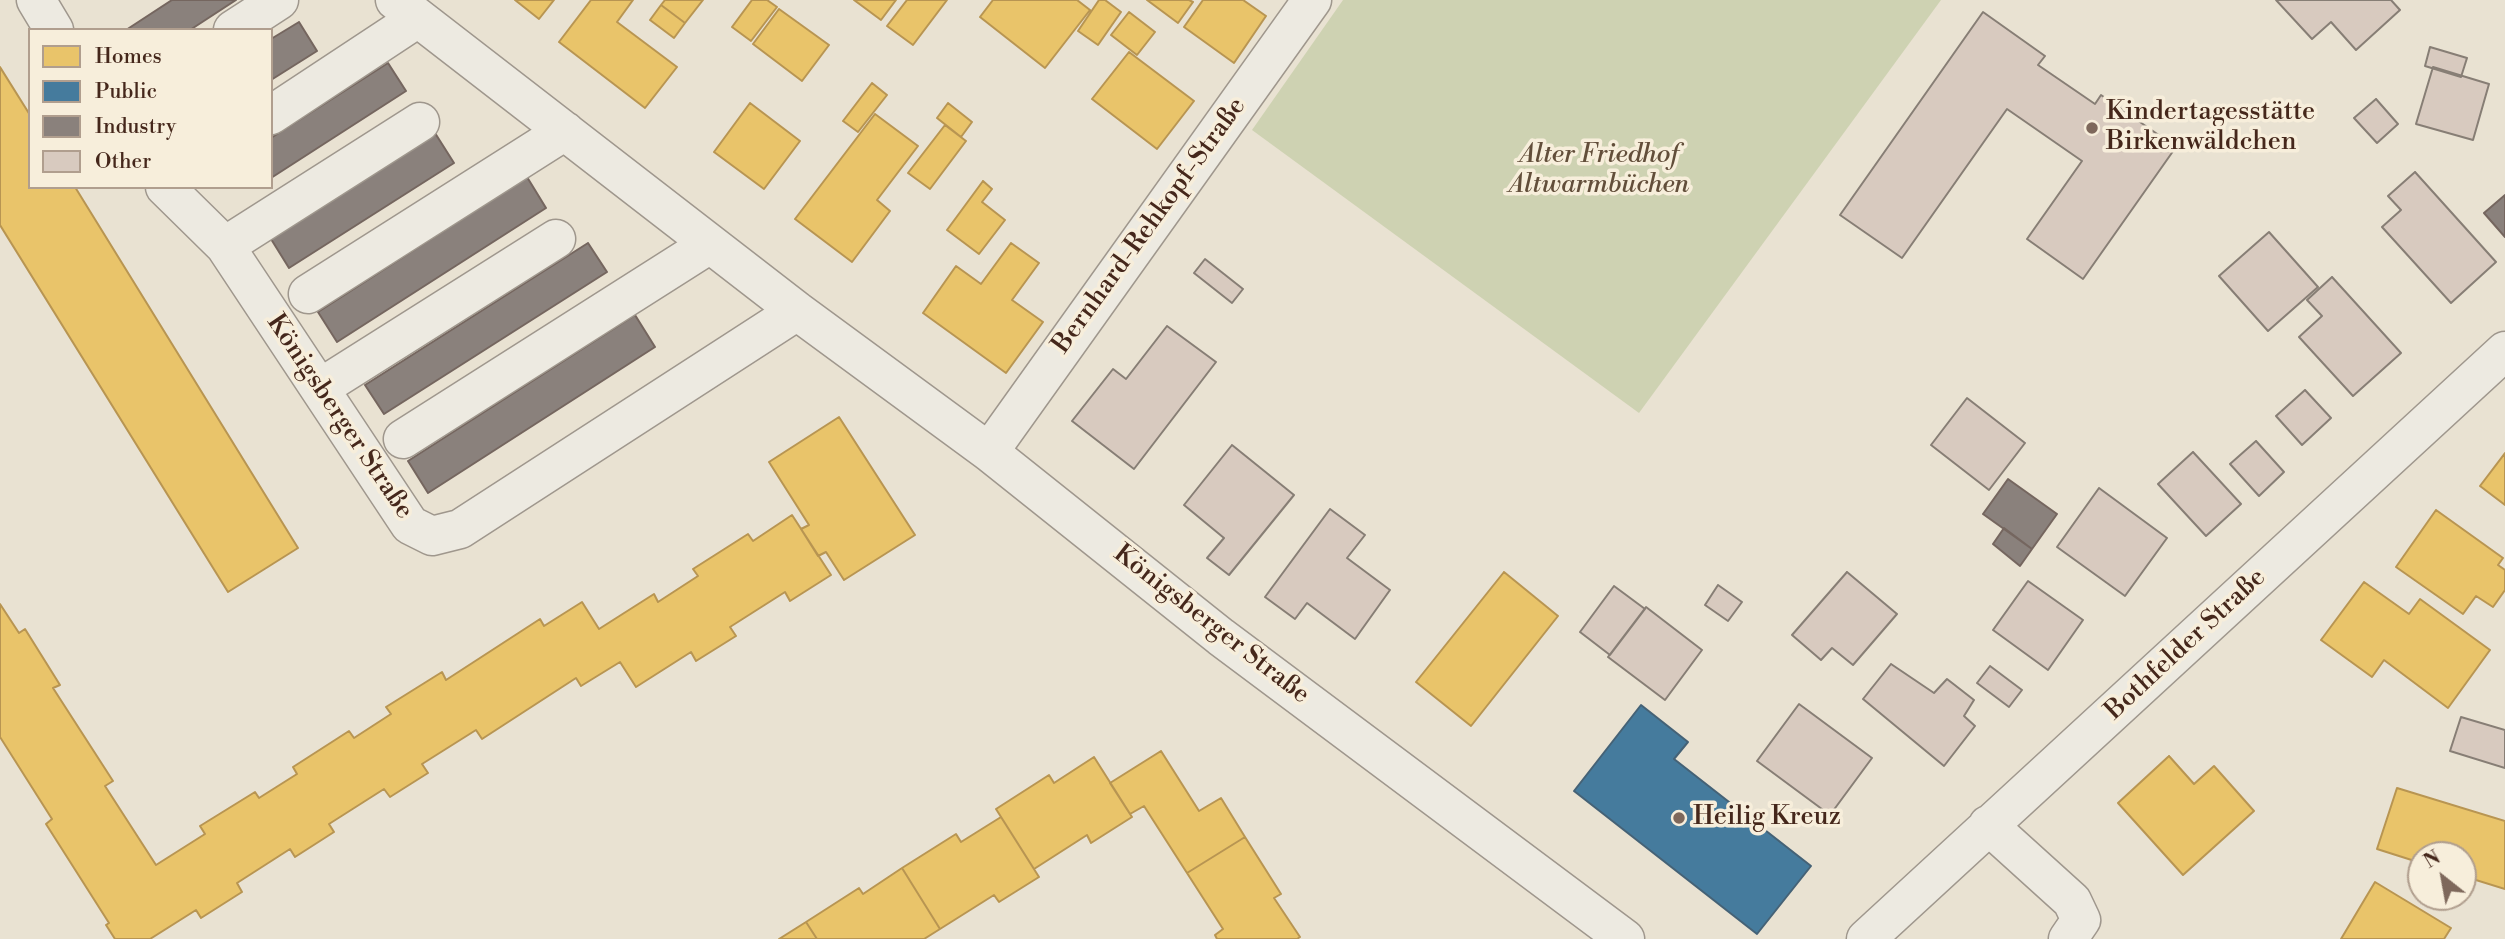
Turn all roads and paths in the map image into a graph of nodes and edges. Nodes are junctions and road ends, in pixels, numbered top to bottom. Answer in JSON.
{"nodes":[{"id":1,"x":36,"y":0,"type":"edge"},
{"id":2,"x":279,"y":0,"type":"edge"},
{"id":3,"x":1312,"y":0,"type":"edge"},
{"id":4,"x":407,"y":9,"type":"edge"},
{"id":5,"x":53,"y":28,"type":"edge"},
{"id":6,"x":236,"y":28,"type":"edge"},
{"id":7,"x":273,"y":113,"type":"edge"},
{"id":8,"x":420,"y":122,"type":"dead end"},
{"id":9,"x":565,"y":131,"type":"junction"},
{"id":10,"x":167,"y":189,"type":"edge"},
{"id":11,"x":556,"y":239,"type":"dead end"},
{"id":12,"x":710,"y":244,"type":"junction"},
{"id":13,"x":225,"y":246,"type":"junction"},
{"id":14,"x":308,"y":294,"type":"dead end"},
{"id":15,"x":797,"y":311,"type":"junction"},
{"id":16,"x":2505,"y":351,"type":"edge"},
{"id":17,"x":320,"y":388,"type":"junction"},
{"id":18,"x":403,"y":439,"type":"dead end"},
{"id":19,"x":989,"y":452,"type":"junction"},
{"id":20,"x":1988,"y":825,"type":"junction"},
{"id":21,"x":1625,"y":939,"type":"edge"},
{"id":22,"x":1866,"y":939,"type":"edge"},
{"id":23,"x":2068,"y":939,"type":"edge"}],
"edges":[{"from":1,"to":5,"type":"street"},
{"from":2,"to":6,"type":"street"},
{"from":3,"to":19,"type":"street","name":"Bernhard-Rehkopf-Straße"},
{"from":4,"to":7,"type":"street"},
{"from":4,"to":9,"type":"street","name":"Königsberger Straße"},
{"from":8,"to":13,"type":"street"},
{"from":9,"to":12,"type":"street","name":"Königsberger Straße"},
{"from":9,"to":14,"type":"street"},
{"from":10,"to":13,"type":"street","name":"Königsberger Straße"},
{"from":11,"to":17,"type":"street"},
{"from":12,"to":15,"type":"street","name":"Königsberger Straße"},
{"from":12,"to":18,"type":"street"},
{"from":13,"to":17,"type":"street","name":"Königsberger Straße"},
{"from":15,"to":17,"type":"street","name":"Königsberger Straße"},
{"from":15,"to":19,"type":"street","name":"Königsberger Straße"},
{"from":16,"to":20,"type":"street","name":"Bothfelder Straße"},
{"from":19,"to":21,"type":"street","name":"Königsberger Straße"},
{"from":20,"to":22,"type":"street","name":"Bothfelder Straße"},
{"from":20,"to":23,"type":"street"}]}
